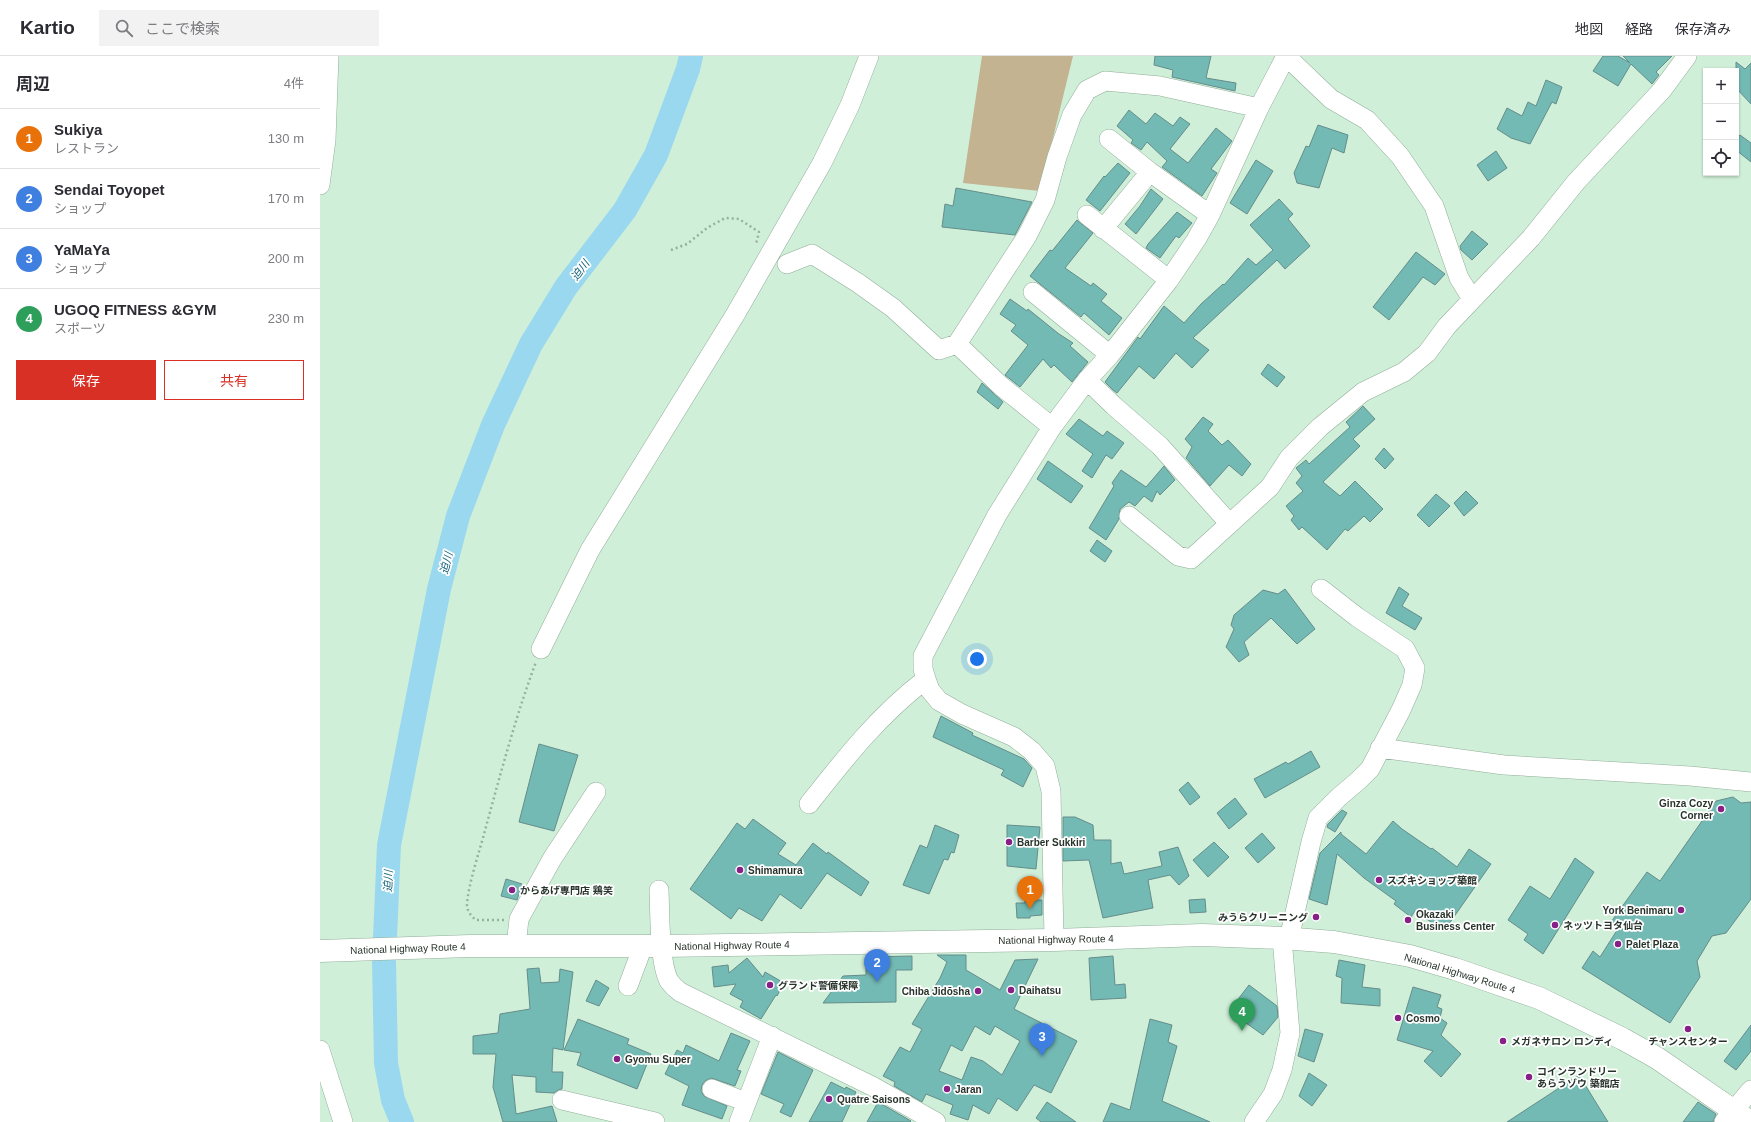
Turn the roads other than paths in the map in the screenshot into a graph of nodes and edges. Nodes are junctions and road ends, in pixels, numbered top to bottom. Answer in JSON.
{"nodes":[{"id":1,"x":329,"y":56,"type":"edge"},
{"id":2,"x":869,"y":56,"type":"edge"},
{"id":3,"x":1286,"y":56,"type":"edge"},
{"id":4,"x":1688,"y":56,"type":"edge"},
{"id":5,"x":1260,"y":108,"type":"junction"},
{"id":6,"x":1109,"y":139,"type":"dead end"},
{"id":7,"x":1150,"y":172,"type":"junction"},
{"id":8,"x":320,"y":185,"type":"edge"},
{"id":9,"x":1087,"y":216,"type":"dead end"},
{"id":10,"x":1210,"y":216,"type":"junction"},
{"id":11,"x":1103,"y":229,"type":"junction"},
{"id":12,"x":788,"y":264,"type":"dead end"},
{"id":13,"x":1169,"y":280,"type":"junction"},
{"id":14,"x":1033,"y":292,"type":"dead end"},
{"id":15,"x":1472,"y":299,"type":"junction"},
{"id":16,"x":957,"y":344,"type":"junction"},
{"id":17,"x":1110,"y":355,"type":"junction"},
{"id":18,"x":1087,"y":380,"type":"junction"},
{"id":19,"x":1052,"y":427,"type":"junction"},
{"id":20,"x":1129,"y":516,"type":"dead end"},
{"id":21,"x":1229,"y":523,"type":"junction"},
{"id":22,"x":1321,"y":589,"type":"dead end"},
{"id":23,"x":541,"y":649,"type":"road end"},
{"id":24,"x":926,"y":679,"type":"junction"},
{"id":25,"x":1380,"y":748,"type":"junction"},
{"id":26,"x":1751,"y":782,"type":"edge"},
{"id":27,"x":596,"y":792,"type":"dead end"},
{"id":28,"x":809,"y":804,"type":"dead end"},
{"id":29,"x":659,"y":890,"type":"dead end"},
{"id":30,"x":1285,"y":939,"type":"junction"},
{"id":31,"x":1054,"y":940,"type":"junction"},
{"id":32,"x":516,"y":946,"type":"junction"},
{"id":33,"x":652,"y":946,"type":"junction"},
{"id":34,"x":320,"y":951,"type":"edge"},
{"id":35,"x":628,"y":986,"type":"dead end"},
{"id":36,"x":772,"y":1036,"type":"junction"},
{"id":37,"x":320,"y":1050,"type":"edge"},
{"id":38,"x":712,"y":1089,"type":"dead end"},
{"id":39,"x":1751,"y":1090,"type":"edge"},
{"id":40,"x":562,"y":1100,"type":"dead end"},
{"id":41,"x":746,"y":1102,"type":"junction"},
{"id":42,"x":1736,"y":1117,"type":"edge"},
{"id":43,"x":344,"y":1122,"type":"edge"},
{"id":44,"x":656,"y":1122,"type":"edge"},
{"id":45,"x":739,"y":1122,"type":"edge"},
{"id":46,"x":936,"y":1122,"type":"edge"},
{"id":47,"x":1254,"y":1122,"type":"edge"}],
"edges":[{"from":1,"to":8,"type":"street"},
{"from":2,"to":23,"type":"street"},
{"from":3,"to":5,"type":"street"},
{"from":3,"to":15,"type":"street"},
{"from":4,"to":15,"type":"street"},
{"from":5,"to":10,"type":"street"},
{"from":5,"to":16,"type":"street"},
{"from":6,"to":7,"type":"street"},
{"from":7,"to":10,"type":"street"},
{"from":7,"to":11,"type":"street"},
{"from":9,"to":11,"type":"street"},
{"from":10,"to":13,"type":"street"},
{"from":11,"to":13,"type":"street"},
{"from":12,"to":16,"type":"street"},
{"from":13,"to":17,"type":"street"},
{"from":14,"to":17,"type":"street"},
{"from":15,"to":21,"type":"street"},
{"from":16,"to":19,"type":"street"},
{"from":17,"to":18,"type":"street"},
{"from":18,"to":19,"type":"street"},
{"from":18,"to":21,"type":"street"},
{"from":19,"to":24,"type":"street"},
{"from":20,"to":21,"type":"street"},
{"from":22,"to":25,"type":"street"},
{"from":24,"to":28,"type":"street"},
{"from":24,"to":31,"type":"street"},
{"from":25,"to":26,"type":"street"},
{"from":25,"to":30,"type":"street"},
{"from":27,"to":32,"type":"street"},
{"from":29,"to":33,"type":"street"},
{"from":30,"to":31,"type":"highway","name":"National Highway Route 4"},
{"from":30,"to":42,"type":"highway","name":"National Highway Route 4"},
{"from":30,"to":47,"type":"street"},
{"from":31,"to":33,"type":"highway","name":"National Highway Route 4"},
{"from":32,"to":33,"type":"highway","name":"National Highway Route 4"},
{"from":32,"to":34,"type":"highway","name":"National Highway Route 4"},
{"from":33,"to":35,"type":"street"},
{"from":33,"to":36,"type":"street"},
{"from":36,"to":41,"type":"street"},
{"from":36,"to":46,"type":"street"},
{"from":37,"to":43,"type":"street"},
{"from":38,"to":41,"type":"street"},
{"from":39,"to":42,"type":"street"},
{"from":40,"to":44,"type":"street"},
{"from":41,"to":45,"type":"street"}]}
